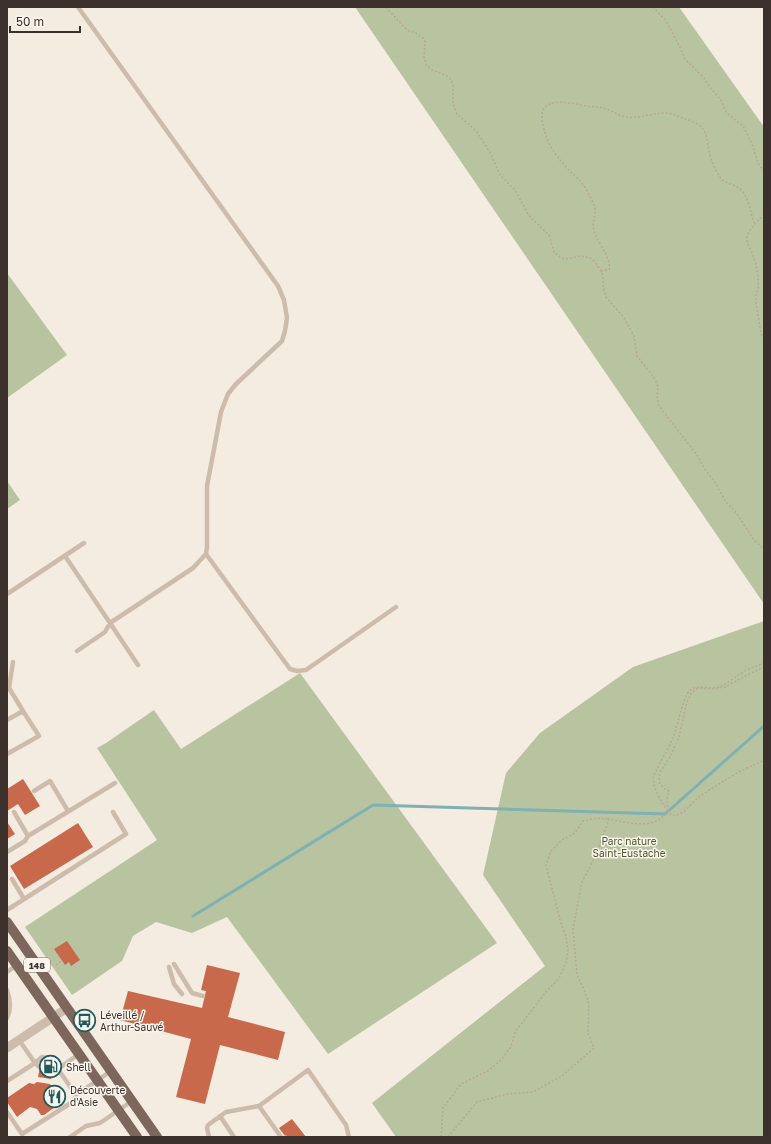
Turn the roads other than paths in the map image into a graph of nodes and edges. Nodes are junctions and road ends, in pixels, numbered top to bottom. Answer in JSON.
{"nodes":[{"id":1,"x":78,"y":7,"type":"edge"},
{"id":2,"x":84,"y":543,"type":"dead end"},
{"id":3,"x":206,"y":554,"type":"junction"},
{"id":4,"x":65,"y":556,"type":"junction"},
{"id":5,"x":7,"y":594,"type":"edge"},
{"id":6,"x":396,"y":606,"type":"dead end"},
{"id":7,"x":110,"y":623,"type":"junction"},
{"id":8,"x":77,"y":651,"type":"dead end"},
{"id":9,"x":13,"y":662,"type":"dead end"},
{"id":10,"x":138,"y":665,"type":"dead end"},
{"id":11,"x":8,"y":689,"type":"edge"},
{"id":12,"x":23,"y":711,"type":"junction"},
{"id":13,"x":7,"y":720,"type":"edge"},
{"id":14,"x":7,"y":754,"type":"edge"},
{"id":15,"x":115,"y":784,"type":"dead end"},
{"id":16,"x":34,"y":791,"type":"dead end"},
{"id":17,"x":68,"y":811,"type":"junction"},
{"id":18,"x":14,"y":812,"type":"dead end"},
{"id":19,"x":113,"y":812,"type":"dead end"},
{"id":20,"x":28,"y":836,"type":"junction"},
{"id":21,"x":7,"y":852,"type":"edge"},
{"id":22,"x":12,"y":879,"type":"dead end"},
{"id":23,"x":24,"y":899,"type":"junction"},
{"id":24,"x":7,"y":910,"type":"edge"},
{"id":25,"x":7,"y":922,"type":"edge"},
{"id":26,"x":7,"y":951,"type":"edge"},
{"id":27,"x":174,"y":964,"type":"dead end"},
{"id":28,"x":17,"y":965,"type":"junction"},
{"id":29,"x":169,"y":967,"type":"dead end"},
{"id":30,"x":7,"y":972,"type":"edge"},
{"id":31,"x":7,"y":990,"type":"edge"},
{"id":32,"x":182,"y":994,"type":"dead end"},
{"id":33,"x":203,"y":996,"type":"dead end"},
{"id":34,"x":67,"y":1008,"type":"junction"},
{"id":35,"x":53,"y":1017,"type":"junction"},
{"id":36,"x":7,"y":1018,"type":"edge"},
{"id":37,"x":11,"y":1043,"type":"edge"},
{"id":38,"x":79,"y":1054,"type":"junction"},
{"id":39,"x":35,"y":1063,"type":"junction"},
{"id":40,"x":58,"y":1069,"type":"junction"},
{"id":41,"x":111,"y":1071,"type":"junction"},
{"id":42,"x":7,"y":1081,"type":"edge"},
{"id":43,"x":98,"y":1081,"type":"junction"},
{"id":44,"x":76,"y":1095,"type":"junction"},
{"id":45,"x":132,"y":1101,"type":"junction"},
{"id":46,"x":259,"y":1106,"type":"junction"},
{"id":47,"x":118,"y":1110,"type":"junction"},
{"id":48,"x":7,"y":1112,"type":"edge"},
{"id":49,"x":220,"y":1116,"type":"junction"},
{"id":50,"x":70,"y":1137,"type":"edge"},
{"id":51,"x":137,"y":1137,"type":"edge"},
{"id":52,"x":158,"y":1137,"type":"edge"},
{"id":53,"x":209,"y":1137,"type":"edge"},
{"id":54,"x":234,"y":1137,"type":"edge"},
{"id":55,"x":280,"y":1137,"type":"edge"},
{"id":56,"x":349,"y":1137,"type":"edge"}],
"edges":[{"from":1,"to":3,"type":"lane"},
{"from":2,"to":4,"type":"lane"},
{"from":3,"to":6,"type":"lane"},
{"from":3,"to":7,"type":"lane"},
{"from":4,"to":5,"type":"lane"},
{"from":4,"to":7,"type":"lane"},
{"from":7,"to":8,"type":"lane"},
{"from":7,"to":10,"type":"lane"},
{"from":9,"to":11,"type":"lane"},
{"from":11,"to":12,"type":"lane"},
{"from":12,"to":13,"type":"lane"},
{"from":12,"to":14,"type":"lane"},
{"from":15,"to":17,"type":"lane"},
{"from":16,"to":17,"type":"lane"},
{"from":17,"to":20,"type":"lane"},
{"from":18,"to":20,"type":"lane"},
{"from":19,"to":23,"type":"lane"},
{"from":20,"to":21,"type":"lane"},
{"from":22,"to":23,"type":"lane"},
{"from":23,"to":24,"type":"lane"},
{"from":25,"to":34,"type":"main road","number":"148"},
{"from":26,"to":28,"type":"main road","number":"148"},
{"from":27,"to":33,"type":"lane"},
{"from":28,"to":30,"type":"lane"},
{"from":28,"to":35,"type":"main road","number":"148"},
{"from":29,"to":32,"type":"lane"},
{"from":31,"to":36,"type":"lane"},
{"from":34,"to":35,"type":"street"},
{"from":34,"to":41,"type":"main road","number":"148"},
{"from":35,"to":37,"type":"street"},
{"from":35,"to":38,"type":"main road","number":"148"},
{"from":37,"to":39,"type":"lane"},
{"from":38,"to":40,"type":"lane"},
{"from":38,"to":43,"type":"main road","number":"148"},
{"from":39,"to":40,"type":"lane"},
{"from":39,"to":40,"type":"lane"},
{"from":39,"to":42,"type":"lane"},
{"from":40,"to":44,"type":"lane"},
{"from":41,"to":43,"type":"lane"},
{"from":41,"to":45,"type":"main road","number":"148"},
{"from":43,"to":44,"type":"lane"},
{"from":43,"to":47,"type":"main road","number":"148"},
{"from":44,"to":48,"type":"lane"},
{"from":45,"to":47,"type":"lane"},
{"from":45,"to":52,"type":"main road","number":"148"},
{"from":46,"to":49,"type":"lane"},
{"from":46,"to":55,"type":"lane"},
{"from":46,"to":56,"type":"lane"},
{"from":47,"to":50,"type":"lane"},
{"from":47,"to":51,"type":"main road","number":"148"},
{"from":49,"to":53,"type":"lane"},
{"from":49,"to":54,"type":"lane"}]}
